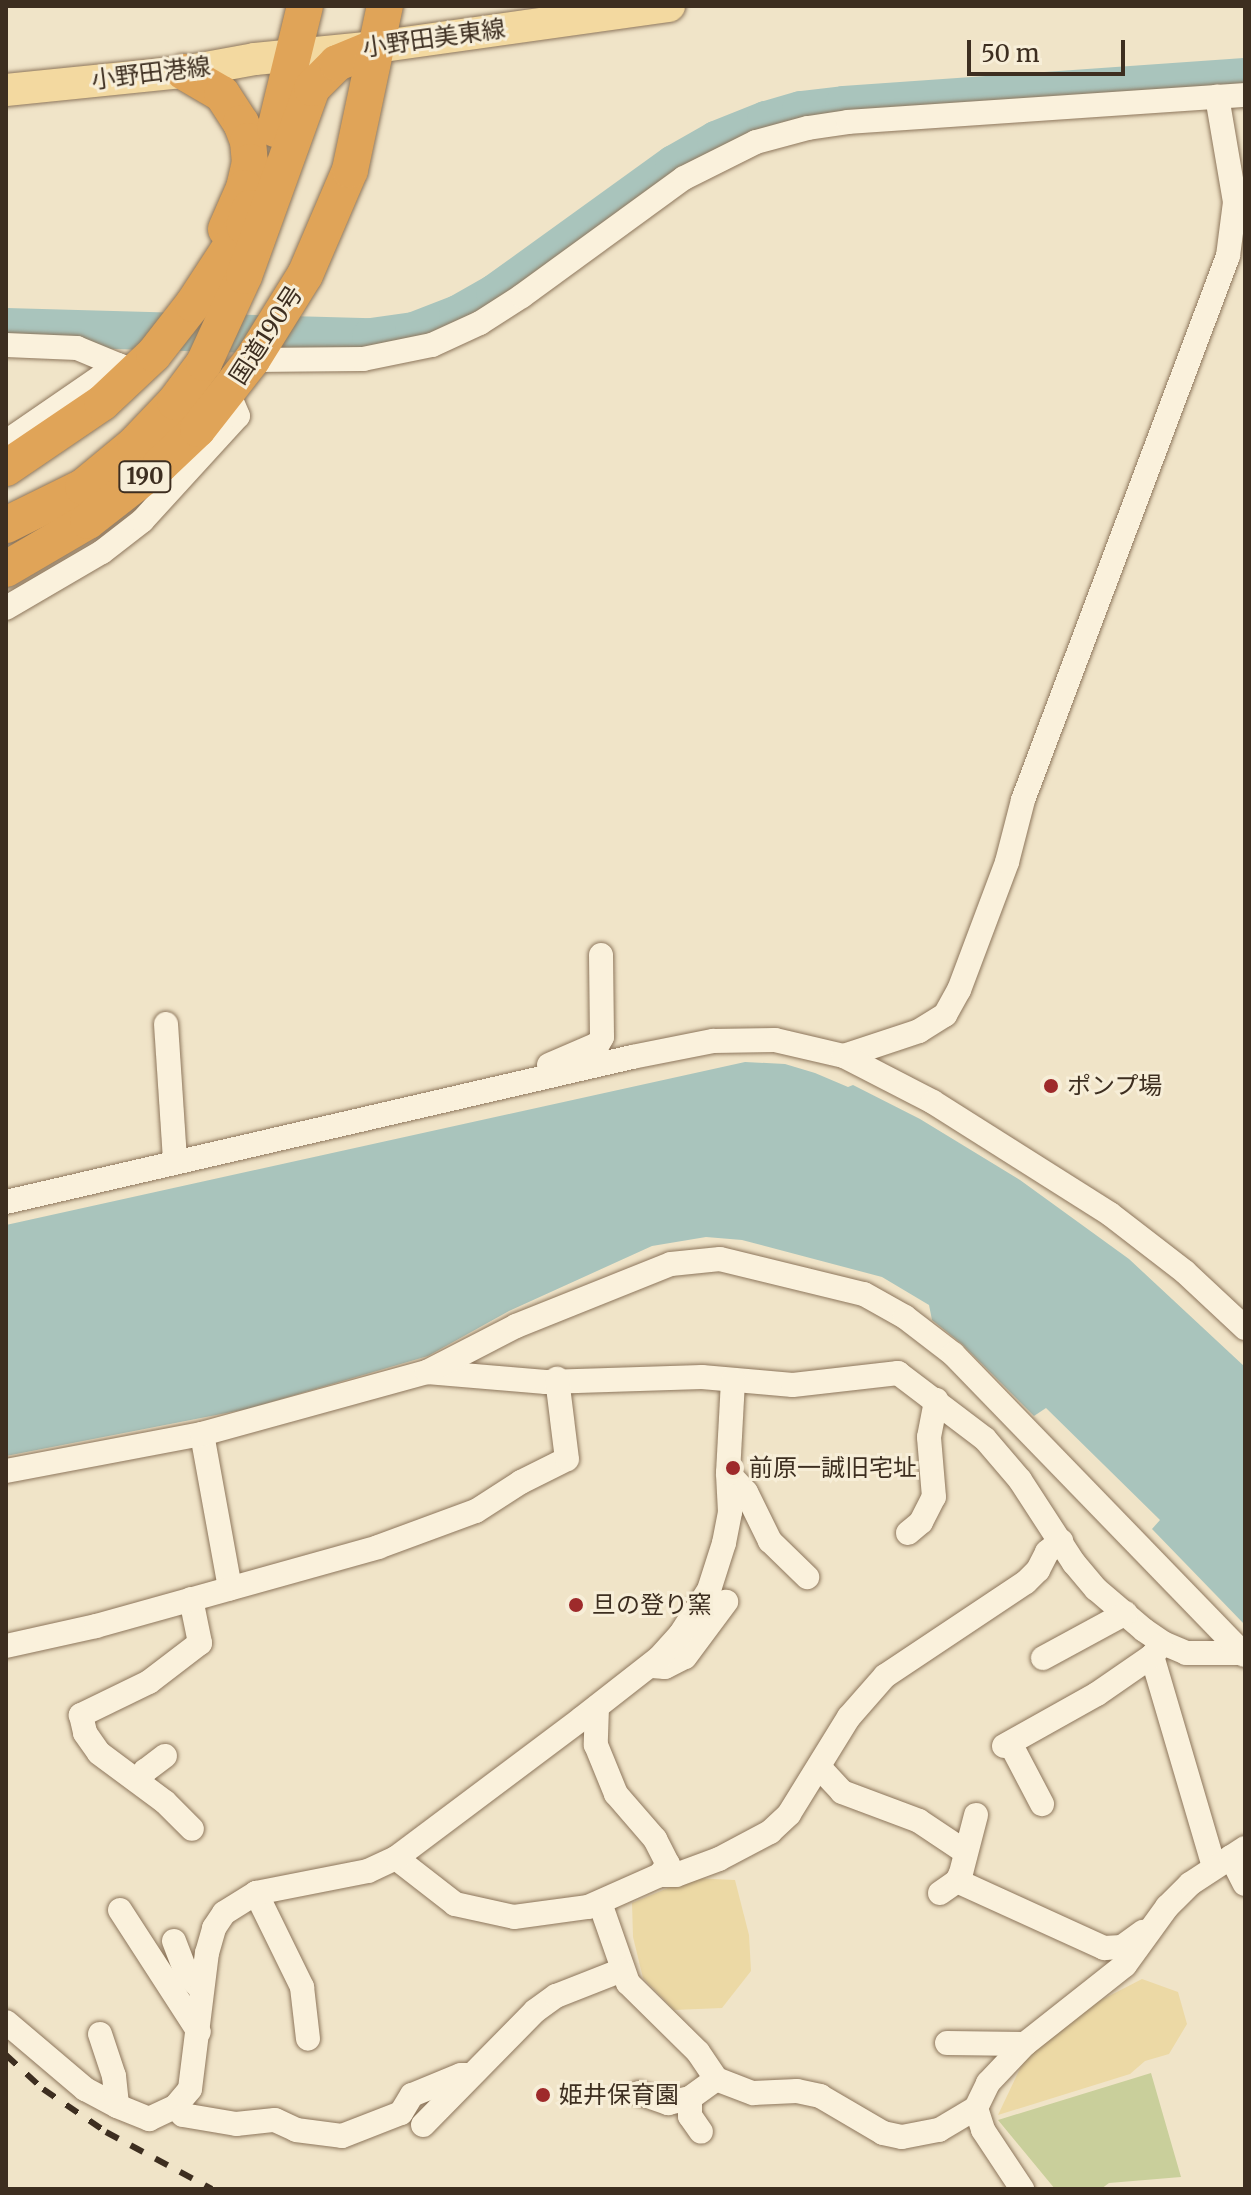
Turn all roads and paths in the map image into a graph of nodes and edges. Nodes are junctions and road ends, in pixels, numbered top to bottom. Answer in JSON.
{"nodes":[{"id":1,"x":305,"y":6,"type":"edge"},
{"id":2,"x":385,"y":6,"type":"edge"},
{"id":3,"x":669,"y":6,"type":"edge"},
{"id":4,"x":376,"y":47,"type":"junction"},
{"id":5,"x":295,"y":54,"type":"junction"},
{"id":6,"x":184,"y":72,"type":"junction"},
{"id":7,"x":6,"y":90,"type":"edge"},
{"id":8,"x":1245,"y":95,"type":"edge"},
{"id":9,"x":1217,"y":97,"type":"junction"},
{"id":10,"x":201,"y":312,"type":"junction"},
{"id":11,"x":6,"y":345,"type":"edge"},
{"id":12,"x":254,"y":356,"type":"junction"},
{"id":13,"x":136,"y":364,"type":"junction"},
{"id":14,"x":228,"y":392,"type":"junction"},
{"id":15,"x":6,"y":442,"type":"edge"},
{"id":16,"x":6,"y":468,"type":"edge"},
{"id":17,"x":6,"y":525,"type":"edge"},
{"id":18,"x":6,"y":569,"type":"edge"},
{"id":19,"x":6,"y":608,"type":"edge"},
{"id":20,"x":601,"y":955,"type":"dead end"},
{"id":21,"x":166,"y":1024,"type":"dead end"},
{"id":22,"x":844,"y":1056,"type":"junction"},
{"id":23,"x":535,"y":1078,"type":"junction"},
{"id":24,"x":175,"y":1161,"type":"junction"},
{"id":25,"x":6,"y":1202,"type":"edge"},
{"id":26,"x":1245,"y":1328,"type":"edge"},
{"id":27,"x":427,"y":1372,"type":"junction"},
{"id":28,"x":557,"y":1379,"type":"junction"},
{"id":29,"x":733,"y":1380,"type":"junction"},
{"id":30,"x":936,"y":1400,"type":"junction"},
{"id":31,"x":202,"y":1434,"type":"junction"},
{"id":32,"x":6,"y":1471,"type":"edge"},
{"id":33,"x":728,"y":1473,"type":"junction"},
{"id":34,"x":908,"y":1533,"type":"dead end"},
{"id":35,"x":1061,"y":1541,"type":"junction"},
{"id":36,"x":807,"y":1577,"type":"dead end"},
{"id":37,"x":230,"y":1588,"type":"junction"},
{"id":38,"x":191,"y":1599,"type":"junction"},
{"id":39,"x":726,"y":1602,"type":"dead end"},
{"id":40,"x":1126,"y":1613,"type":"junction"},
{"id":41,"x":6,"y":1646,"type":"edge"},
{"id":42,"x":1158,"y":1650,"type":"junction"},
{"id":43,"x":1245,"y":1654,"type":"edge"},
{"id":44,"x":1043,"y":1658,"type":"dead end"},
{"id":45,"x":649,"y":1666,"type":"junction"},
{"id":46,"x":597,"y":1707,"type":"junction"},
{"id":47,"x":165,"y":1756,"type":"dead end"},
{"id":48,"x":819,"y":1767,"type":"junction"},
{"id":49,"x":139,"y":1781,"type":"junction"},
{"id":50,"x":1042,"y":1804,"type":"dead end"},
{"id":51,"x":976,"y":1815,"type":"dead end"},
{"id":52,"x":192,"y":1829,"type":"dead end"},
{"id":53,"x":964,"y":1851,"type":"junction"},
{"id":54,"x":1230,"y":1857,"type":"edge"},
{"id":55,"x":396,"y":1858,"type":"junction"},
{"id":56,"x":660,"y":1875,"type":"junction"},
{"id":57,"x":1245,"y":1884,"type":"edge"},
{"id":58,"x":256,"y":1893,"type":"junction"},
{"id":59,"x":600,"y":1903,"type":"junction"},
{"id":60,"x":120,"y":1910,"type":"dead end"},
{"id":61,"x":1161,"y":1916,"type":"junction"},
{"id":62,"x":1073,"y":1918,"type":"dead end"},
{"id":63,"x":174,"y":1941,"type":"dead end"},
{"id":64,"x":622,"y":1970,"type":"junction"},
{"id":65,"x":201,"y":1989,"type":"junction"},
{"id":66,"x":6,"y":2022,"type":"edge"},
{"id":67,"x":199,"y":2032,"type":"junction"},
{"id":68,"x":100,"y":2034,"type":"dead end"},
{"id":69,"x":308,"y":2039,"type":"dead end"},
{"id":70,"x":947,"y":2043,"type":"dead end"},
{"id":71,"x":1025,"y":2044,"type":"junction"},
{"id":72,"x":469,"y":2075,"type":"junction"},
{"id":73,"x":716,"y":2079,"type":"junction"},
{"id":74,"x":639,"y":2093,"type":"dead end"},
{"id":75,"x":690,"y":2098,"type":"junction"},
{"id":76,"x":117,"y":2106,"type":"junction"},
{"id":77,"x":175,"y":2107,"type":"junction"},
{"id":78,"x":976,"y":2108,"type":"junction"},
{"id":79,"x":423,"y":2125,"type":"dead end"},
{"id":80,"x":701,"y":2132,"type":"dead end"},
{"id":81,"x":1022,"y":2189,"type":"edge"}],
"edges":[{"from":1,"to":5,"type":"highway"},
{"from":2,"to":4,"type":"highway","name":"国道190号","number":"190"},
{"from":3,"to":4,"type":"main road","name":"小野田美東線"},
{"from":4,"to":5,"type":"main road","name":"小野田美東線"},
{"from":4,"to":10,"type":"highway"},
{"from":4,"to":12,"type":"highway","name":"国道190号","number":"190"},
{"from":5,"to":6,"type":"main road","name":"小野田港線"},
{"from":5,"to":10,"type":"highway"},
{"from":6,"to":7,"type":"main road","name":"小野田港線"},
{"from":6,"to":10,"type":"highway"},
{"from":8,"to":9,"type":"street"},
{"from":9,"to":12,"type":"street"},
{"from":9,"to":22,"type":"street"},
{"from":10,"to":13,"type":"highway"},
{"from":10,"to":17,"type":"highway"},
{"from":11,"to":13,"type":"street"},
{"from":12,"to":14,"type":"highway","name":"国道190号","number":"190"},
{"from":13,"to":15,"type":"street"},
{"from":13,"to":16,"type":"highway"},
{"from":14,"to":18,"type":"highway","name":"国道190号","number":"190"},
{"from":14,"to":19,"type":"street"},
{"from":20,"to":23,"type":"street"},
{"from":21,"to":24,"type":"street"},
{"from":22,"to":23,"type":"street"},
{"from":22,"to":26,"type":"street"},
{"from":23,"to":24,"type":"street"},
{"from":24,"to":25,"type":"street"},
{"from":27,"to":28,"type":"street"},
{"from":27,"to":31,"type":"street"},
{"from":27,"to":43,"type":"street"},
{"from":28,"to":29,"type":"street"},
{"from":28,"to":37,"type":"street"},
{"from":29,"to":30,"type":"street"},
{"from":29,"to":33,"type":"street"},
{"from":30,"to":34,"type":"street"},
{"from":30,"to":35,"type":"street"},
{"from":31,"to":32,"type":"street"},
{"from":31,"to":37,"type":"street"},
{"from":33,"to":36,"type":"street"},
{"from":33,"to":45,"type":"street"},
{"from":35,"to":40,"type":"street"},
{"from":35,"to":48,"type":"street"},
{"from":37,"to":38,"type":"street"},
{"from":38,"to":41,"type":"street"},
{"from":38,"to":49,"type":"street"},
{"from":39,"to":45,"type":"street"},
{"from":40,"to":42,"type":"street"},
{"from":40,"to":44,"type":"street"},
{"from":42,"to":43,"type":"street"},
{"from":42,"to":50,"type":"street"},
{"from":42,"to":54,"type":"street"},
{"from":45,"to":46,"type":"street"},
{"from":46,"to":55,"type":"street"},
{"from":46,"to":56,"type":"street"},
{"from":47,"to":49,"type":"street"},
{"from":48,"to":53,"type":"street"},
{"from":48,"to":56,"type":"street"},
{"from":49,"to":52,"type":"street"},
{"from":51,"to":53,"type":"street"},
{"from":53,"to":61,"type":"street"},
{"from":54,"to":57,"type":"street"},
{"from":54,"to":61,"type":"street"},
{"from":55,"to":58,"type":"street"},
{"from":55,"to":59,"type":"street"},
{"from":56,"to":59,"type":"street"},
{"from":58,"to":65,"type":"street"},
{"from":58,"to":69,"type":"street"},
{"from":59,"to":64,"type":"street"},
{"from":60,"to":67,"type":"street"},
{"from":61,"to":62,"type":"street"},
{"from":61,"to":71,"type":"street"},
{"from":63,"to":65,"type":"street"},
{"from":64,"to":72,"type":"street"},
{"from":64,"to":73,"type":"street"},
{"from":65,"to":67,"type":"street"},
{"from":66,"to":76,"type":"street"},
{"from":67,"to":77,"type":"street"},
{"from":68,"to":76,"type":"street"},
{"from":70,"to":71,"type":"street"},
{"from":71,"to":78,"type":"street"},
{"from":72,"to":77,"type":"street"},
{"from":72,"to":79,"type":"street"},
{"from":73,"to":75,"type":"street"},
{"from":73,"to":78,"type":"street"},
{"from":74,"to":75,"type":"street"},
{"from":75,"to":80,"type":"street"},
{"from":76,"to":77,"type":"street"},
{"from":78,"to":81,"type":"street"}]}
